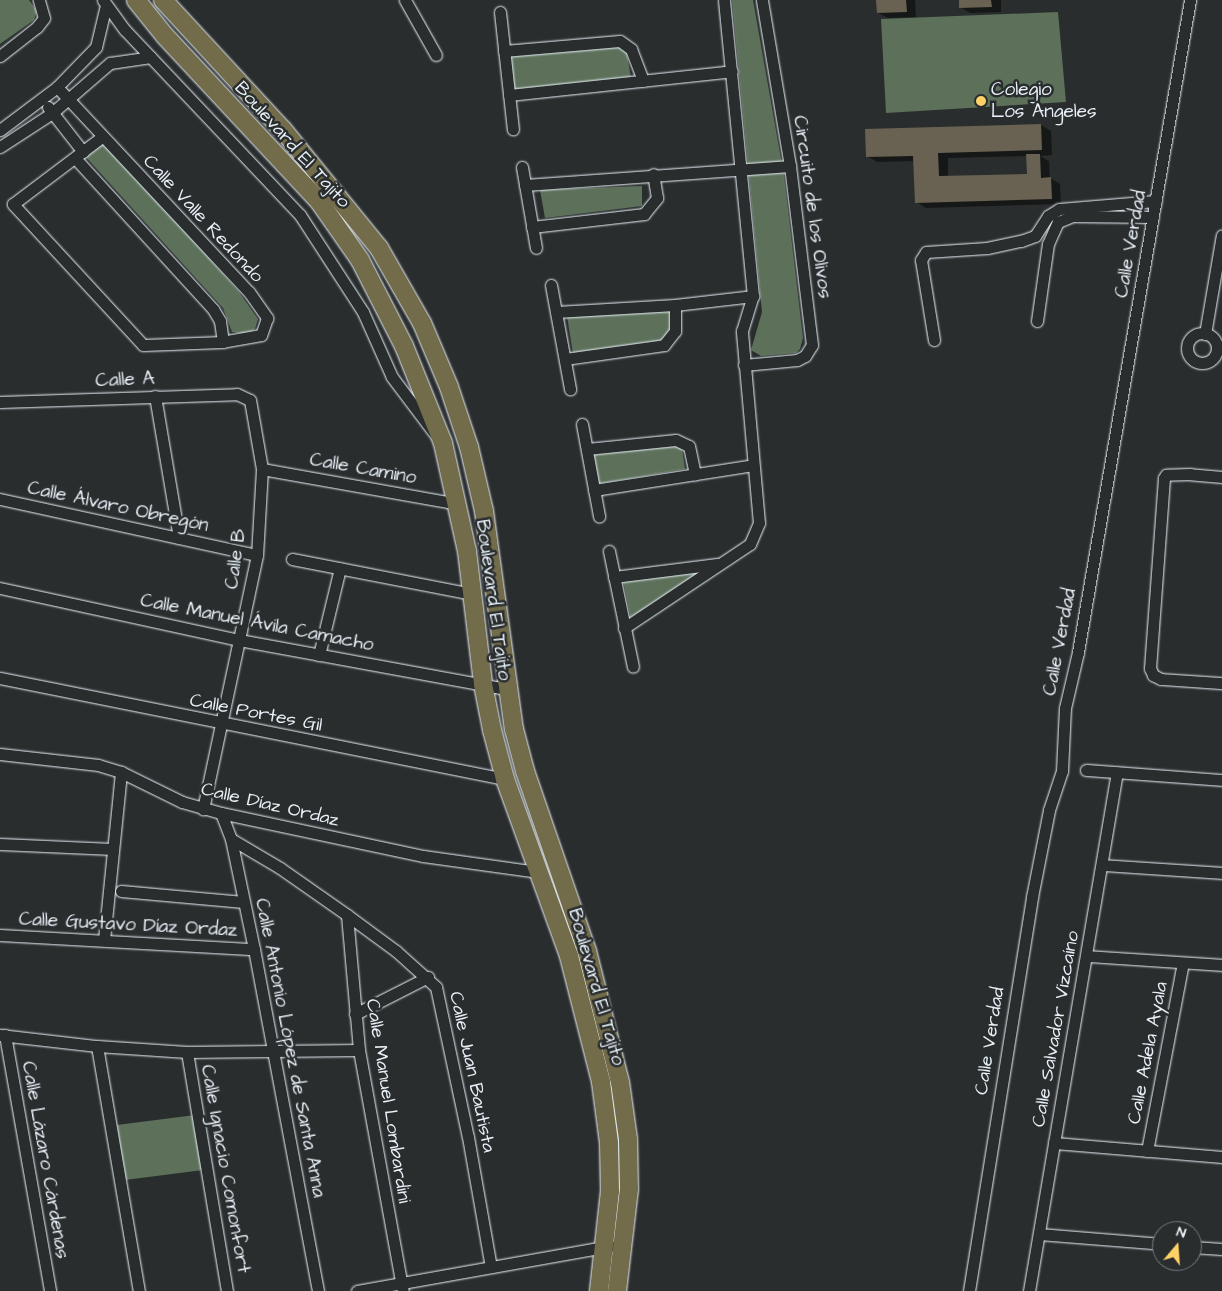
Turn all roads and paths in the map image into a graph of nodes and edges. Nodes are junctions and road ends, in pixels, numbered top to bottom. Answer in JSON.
{"nodes":[{"id":1,"x":39,"y":0,"type":"edge"},
{"id":2,"x":136,"y":0,"type":"edge"},
{"id":3,"x":163,"y":0,"type":"edge"},
{"id":4,"x":405,"y":0,"type":"edge"},
{"id":5,"x":724,"y":0,"type":"edge"},
{"id":6,"x":762,"y":0,"type":"edge"},
{"id":7,"x":1190,"y":0,"type":"edge"},
{"id":8,"x":104,"y":2,"type":"edge"},
{"id":9,"x":500,"y":12,"type":"dead end"},
{"id":10,"x":96,"y":47,"type":"junction"},
{"id":11,"x":504,"y":51,"type":"junction"},
{"id":12,"x":436,"y":55,"type":"dead end"},
{"id":13,"x":0,"y":56,"type":"edge"},
{"id":14,"x":151,"y":57,"type":"junction"},
{"id":15,"x":110,"y":63,"type":"junction"},
{"id":16,"x":732,"y":72,"type":"junction"},
{"id":17,"x":643,"y":81,"type":"junction"},
{"id":18,"x":57,"y":87,"type":"junction"},
{"id":19,"x":509,"y":95,"type":"junction"},
{"id":20,"x":42,"y":100,"type":"junction"},
{"id":21,"x":69,"y":100,"type":"junction"},
{"id":22,"x":52,"y":113,"type":"junction"},
{"id":23,"x":1,"y":128,"type":"edge"},
{"id":24,"x":513,"y":129,"type":"dead end"},
{"id":25,"x":284,"y":130,"type":"junction"},
{"id":26,"x":102,"y":137,"type":"junction"},
{"id":27,"x":11,"y":141,"type":"junction"},
{"id":28,"x":268,"y":145,"type":"junction"},
{"id":29,"x":0,"y":147,"type":"edge"},
{"id":30,"x":79,"y":155,"type":"junction"},
{"id":31,"x":522,"y":166,"type":"dead end"},
{"id":32,"x":790,"y":166,"type":"junction"},
{"id":33,"x":741,"y":169,"type":"junction"},
{"id":34,"x":653,"y":174,"type":"junction"},
{"id":35,"x":525,"y":185,"type":"junction"},
{"id":36,"x":1156,"y":201,"type":"junction"},
{"id":37,"x":1153,"y":216,"type":"junction"},
{"id":38,"x":532,"y":227,"type":"junction"},
{"id":39,"x":1222,"y":235,"type":"edge"},
{"id":40,"x":1035,"y":236,"type":"junction"},
{"id":41,"x":1048,"y":244,"type":"junction"},
{"id":42,"x":536,"y":248,"type":"dead end"},
{"id":43,"x":551,"y":285,"type":"dead end"},
{"id":44,"x":753,"y":296,"type":"junction"},
{"id":45,"x":675,"y":306,"type":"junction"},
{"id":46,"x":556,"y":312,"type":"junction"},
{"id":47,"x":1037,"y":321,"type":"dead end"},
{"id":48,"x":1205,"y":334,"type":"junction"},
{"id":49,"x":934,"y":340,"type":"dead end"},
{"id":50,"x":223,"y":342,"type":"junction"},
{"id":51,"x":1220,"y":352,"type":"edge"},
{"id":52,"x":565,"y":359,"type":"junction"},
{"id":53,"x":744,"y":365,"type":"junction"},
{"id":54,"x":570,"y":389,"type":"dead end"},
{"id":55,"x":155,"y":396,"type":"junction"},
{"id":56,"x":250,"y":400,"type":"joint"},
{"id":57,"x":0,"y":402,"type":"edge"},
{"id":58,"x":582,"y":424,"type":"dead end"},
{"id":59,"x":443,"y":443,"type":"junction"},
{"id":60,"x":587,"y":449,"type":"junction"},
{"id":61,"x":753,"y":465,"type":"junction"},
{"id":62,"x":262,"y":469,"type":"junction"},
{"id":63,"x":695,"y":474,"type":"junction"},
{"id":64,"x":1222,"y":477,"type":"edge"},
{"id":65,"x":594,"y":490,"type":"junction"},
{"id":66,"x":0,"y":500,"type":"edge"},
{"id":67,"x":458,"y":504,"type":"junction"},
{"id":68,"x":599,"y":516,"type":"dead end"},
{"id":69,"x":179,"y":538,"type":"junction"},
{"id":70,"x":609,"y":551,"type":"dead end"},
{"id":71,"x":258,"y":555,"type":"junction"},
{"id":72,"x":292,"y":559,"type":"dead end"},
{"id":73,"x":721,"y":564,"type":"junction"},
{"id":74,"x":340,"y":568,"type":"junction"},
{"id":75,"x":614,"y":577,"type":"junction"},
{"id":76,"x":0,"y":588,"type":"edge"},
{"id":77,"x":472,"y":594,"type":"junction"},
{"id":78,"x":624,"y":628,"type":"junction"},
{"id":79,"x":240,"y":640,"type":"junction"},
{"id":80,"x":319,"y":655,"type":"junction"},
{"id":81,"x":633,"y":667,"type":"dead end"},
{"id":82,"x":0,"y":678,"type":"edge"},
{"id":83,"x":1222,"y":683,"type":"edge"},
{"id":84,"x":483,"y":684,"type":"junction"},
{"id":85,"x":507,"y":688,"type":"junction"},
{"id":86,"x":221,"y":724,"type":"junction"},
{"id":87,"x":0,"y":754,"type":"edge"},
{"id":88,"x":1086,"y":770,"type":"dead end"},
{"id":89,"x":121,"y":772,"type":"junction"},
{"id":90,"x":1117,"y":772,"type":"junction"},
{"id":91,"x":505,"y":779,"type":"junction"},
{"id":92,"x":1222,"y":780,"type":"edge"},
{"id":93,"x":203,"y":809,"type":"junction"},
{"id":94,"x":221,"y":814,"type":"junction"},
{"id":95,"x":231,"y":839,"type":"junction"},
{"id":96,"x":0,"y":844,"type":"edge"},
{"id":97,"x":113,"y":849,"type":"junction"},
{"id":98,"x":1102,"y":865,"type":"junction"},
{"id":99,"x":539,"y":872,"type":"junction"},
{"id":100,"x":1222,"y":873,"type":"edge"},
{"id":101,"x":122,"y":891,"type":"dead end"},
{"id":102,"x":244,"y":902,"type":"junction"},
{"id":103,"x":347,"y":915,"type":"junction"},
{"id":104,"x":0,"y":935,"type":"edge"},
{"id":105,"x":104,"y":940,"type":"junction"},
{"id":106,"x":254,"y":949,"type":"junction"},
{"id":107,"x":1086,"y":956,"type":"junction"},
{"id":108,"x":1183,"y":962,"type":"junction"},
{"id":109,"x":1222,"y":965,"type":"edge"},
{"id":110,"x":428,"y":977,"type":"junction"},
{"id":111,"x":355,"y":1014,"type":"junction"},
{"id":112,"x":3,"y":1035,"type":"edge"},
{"id":113,"x":97,"y":1046,"type":"junction"},
{"id":114,"x":359,"y":1050,"type":"junction"},
{"id":115,"x":187,"y":1052,"type":"junction"},
{"id":116,"x":273,"y":1053,"type":"junction"},
{"id":117,"x":1054,"y":1143,"type":"junction"},
{"id":118,"x":1147,"y":1151,"type":"junction"},
{"id":119,"x":1222,"y":1157,"type":"edge"},
{"id":120,"x":1039,"y":1234,"type":"junction"},
{"id":121,"x":1152,"y":1243,"type":"edge"},
{"id":122,"x":624,"y":1244,"type":"junction"},
{"id":123,"x":606,"y":1246,"type":"junction"},
{"id":124,"x":1202,"y":1248,"type":"edge"},
{"id":125,"x":1222,"y":1249,"type":"edge"},
{"id":126,"x":491,"y":1267,"type":"junction"},
{"id":127,"x":402,"y":1287,"type":"edge"},
{"id":128,"x":50,"y":1291,"type":"edge"},
{"id":129,"x":139,"y":1291,"type":"edge"},
{"id":130,"x":227,"y":1291,"type":"edge"},
{"id":131,"x":318,"y":1291,"type":"edge"},
{"id":132,"x":357,"y":1291,"type":"edge"},
{"id":133,"x":599,"y":1291,"type":"edge"},
{"id":134,"x":617,"y":1291,"type":"edge"},
{"id":135,"x":969,"y":1291,"type":"edge"},
{"id":136,"x":1029,"y":1291,"type":"edge"}],
"edges":[{"from":1,"to":13,"type":"street"},
{"from":2,"to":28,"type":"main road","name":"Boulevard El Tajito"},
{"from":3,"to":25,"type":"main road","name":"Boulevard El Tajito"},
{"from":4,"to":12,"type":"street"},
{"from":5,"to":16,"type":"street"},
{"from":6,"to":32,"type":"street","name":"Circuito de los Olivos"},
{"from":7,"to":36,"type":"street","name":"Calle Verdad"},
{"from":8,"to":10,"type":"street"},
{"from":8,"to":14,"type":"street"},
{"from":9,"to":11,"type":"street"},
{"from":10,"to":15,"type":"street"},
{"from":10,"to":18,"type":"street"},
{"from":11,"to":17,"type":"street"},
{"from":11,"to":19,"type":"street"},
{"from":14,"to":15,"type":"street"},
{"from":14,"to":59,"type":"street"},
{"from":15,"to":21,"type":"street"},
{"from":16,"to":17,"type":"street"},
{"from":16,"to":33,"type":"street"},
{"from":17,"to":19,"type":"street"},
{"from":18,"to":20,"type":"street"},
{"from":18,"to":21,"type":"street"},
{"from":19,"to":24,"type":"street"},
{"from":20,"to":22,"type":"street"},
{"from":20,"to":23,"type":"street"},
{"from":21,"to":22,"type":"street"},
{"from":21,"to":26,"type":"street"},
{"from":22,"to":27,"type":"street"},
{"from":22,"to":30,"type":"street"},
{"from":23,"to":27,"type":"street"},
{"from":25,"to":28,"type":"main road"},
{"from":25,"to":85,"type":"main road","name":"Boulevard El Tajito"},
{"from":26,"to":30,"type":"street"},
{"from":26,"to":50,"type":"street","name":"Calle Valle Redondo"},
{"from":27,"to":29,"type":"street"},
{"from":28,"to":59,"type":"main road","name":"Boulevard El Tajito"},
{"from":30,"to":50,"type":"street"},
{"from":30,"to":50,"type":"street"},
{"from":31,"to":35,"type":"street"},
{"from":32,"to":33,"type":"street"},
{"from":32,"to":53,"type":"street","name":"Circuito de los Olivos"},
{"from":33,"to":34,"type":"street"},
{"from":33,"to":44,"type":"street"},
{"from":34,"to":35,"type":"street"},
{"from":34,"to":38,"type":"street"},
{"from":35,"to":38,"type":"street"},
{"from":36,"to":37,"type":"street","name":"Calle Verdad"},
{"from":36,"to":40,"type":"street"},
{"from":37,"to":41,"type":"street"},
{"from":37,"to":135,"type":"street","name":"Calle Verdad"},
{"from":38,"to":42,"type":"street"},
{"from":39,"to":48,"type":"street"},
{"from":40,"to":41,"type":"street"},
{"from":40,"to":49,"type":"street"},
{"from":41,"to":47,"type":"street"},
{"from":43,"to":46,"type":"street"},
{"from":44,"to":45,"type":"street"},
{"from":44,"to":53,"type":"street"},
{"from":45,"to":46,"type":"street"},
{"from":45,"to":52,"type":"street"},
{"from":46,"to":52,"type":"street"},
{"from":48,"to":51,"type":"street"},
{"from":48,"to":51,"type":"street"},
{"from":52,"to":54,"type":"street"},
{"from":53,"to":61,"type":"street"},
{"from":55,"to":56,"type":"street","name":"Calle A"},
{"from":55,"to":57,"type":"street","name":"Calle A"},
{"from":55,"to":69,"type":"street"},
{"from":56,"to":62,"type":"street","name":"Calle B"},
{"from":58,"to":60,"type":"street"},
{"from":59,"to":67,"type":"main road","name":"Boulevard El Tajito"},
{"from":60,"to":63,"type":"street"},
{"from":60,"to":65,"type":"street"},
{"from":61,"to":63,"type":"street"},
{"from":61,"to":73,"type":"street"},
{"from":62,"to":67,"type":"street","name":"Calle Camino"},
{"from":62,"to":71,"type":"street","name":"Calle B"},
{"from":63,"to":65,"type":"street"},
{"from":64,"to":83,"type":"street"},
{"from":65,"to":68,"type":"street"},
{"from":66,"to":69,"type":"street","name":"Calle Álvaro Obregón"},
{"from":67,"to":77,"type":"main road","name":"Boulevard El Tajito"},
{"from":69,"to":71,"type":"street","name":"Calle Álvaro Obregón"},
{"from":70,"to":75,"type":"street"},
{"from":71,"to":79,"type":"street","name":"Calle B"},
{"from":72,"to":74,"type":"street"},
{"from":73,"to":75,"type":"street"},
{"from":73,"to":78,"type":"street"},
{"from":74,"to":77,"type":"street"},
{"from":74,"to":80,"type":"street"},
{"from":75,"to":78,"type":"street"},
{"from":76,"to":79,"type":"street","name":"Calle Manuel Ávila Camacho"},
{"from":77,"to":84,"type":"main road","name":"Boulevard El Tajito"},
{"from":78,"to":81,"type":"street"},
{"from":79,"to":80,"type":"street","name":"Calle Manuel Ávila Camacho"},
{"from":79,"to":86,"type":"street","name":"Calle B"},
{"from":80,"to":84,"type":"street","name":"Calle Manuel Ávila Camacho"},
{"from":82,"to":86,"type":"street","name":"Calle Portes Gil"},
{"from":84,"to":85,"type":"street","name":"Calle Manuel Ávila Camacho"},
{"from":84,"to":91,"type":"main road","name":"Boulevard El Tajito"},
{"from":85,"to":122,"type":"main road","name":"Boulevard El Tajito"},
{"from":86,"to":91,"type":"street","name":"Calle Portes Gil"},
{"from":86,"to":93,"type":"street","name":"Calle B"},
{"from":87,"to":89,"type":"street","name":"Calle Díaz Ordaz"},
{"from":88,"to":90,"type":"street"},
{"from":89,"to":93,"type":"street","name":"Calle Díaz Ordaz"},
{"from":89,"to":97,"type":"street"},
{"from":90,"to":92,"type":"street"},
{"from":90,"to":98,"type":"street","name":"Calle Salvador Vizcaíno"},
{"from":91,"to":99,"type":"main road","name":"Boulevard El Tajito"},
{"from":93,"to":94,"type":"street","name":"Calle Díaz Ordaz"},
{"from":94,"to":95,"type":"street","name":"Calle Antonio López de Santa Anna"},
{"from":94,"to":99,"type":"street","name":"Calle Díaz Ordaz"},
{"from":95,"to":102,"type":"street","name":"Calle Antonio López de Santa Anna"},
{"from":95,"to":103,"type":"street","name":"Calle Juan Bautista"},
{"from":96,"to":97,"type":"street"},
{"from":97,"to":105,"type":"street"},
{"from":98,"to":100,"type":"street"},
{"from":98,"to":107,"type":"street","name":"Calle Salvador Vizcaíno"},
{"from":99,"to":123,"type":"main road","name":"Boulevard El Tajito"},
{"from":101,"to":102,"type":"street"},
{"from":102,"to":106,"type":"street","name":"Calle Antonio López de Santa Anna"},
{"from":103,"to":110,"type":"street","name":"Calle Juan Bautista"},
{"from":103,"to":111,"type":"street","name":"Calle Manuel Lombardini"},
{"from":104,"to":105,"type":"street","name":"Calle Gustavo Díaz Ordaz"},
{"from":105,"to":106,"type":"street","name":"Calle Gustavo Díaz Ordaz"},
{"from":106,"to":116,"type":"street","name":"Calle Antonio López de Santa Anna"},
{"from":107,"to":108,"type":"street"},
{"from":107,"to":117,"type":"street","name":"Calle Salvador Vizcaíno"},
{"from":108,"to":109,"type":"street"},
{"from":108,"to":118,"type":"street","name":"Calle Adela Ayala"},
{"from":110,"to":111,"type":"street"},
{"from":110,"to":126,"type":"street","name":"Calle Juan Bautista"},
{"from":111,"to":114,"type":"street","name":"Calle Manuel Lombardini"},
{"from":112,"to":113,"type":"street"},
{"from":112,"to":128,"type":"street","name":"Calle Lázaro Cárdenas"},
{"from":113,"to":115,"type":"street"},
{"from":113,"to":129,"type":"street"},
{"from":114,"to":116,"type":"street"},
{"from":114,"to":127,"type":"street","name":"Calle Manuel Lombardini"},
{"from":115,"to":116,"type":"street"},
{"from":115,"to":130,"type":"street","name":"Calle Ignacio Comonfort"},
{"from":116,"to":131,"type":"street","name":"Calle Antonio López de Santa Anna"},
{"from":117,"to":118,"type":"street"},
{"from":117,"to":120,"type":"street","name":"Calle Salvador Vizcaíno"},
{"from":118,"to":119,"type":"street"},
{"from":120,"to":121,"type":"street"},
{"from":120,"to":136,"type":"street","name":"Calle Salvador Vizcaíno"},
{"from":122,"to":123,"type":"street"},
{"from":122,"to":134,"type":"main road","name":"Boulevard El Tajito"},
{"from":123,"to":126,"type":"street"},
{"from":123,"to":133,"type":"main road","name":"Boulevard El Tajito"},
{"from":124,"to":125,"type":"street"},
{"from":126,"to":127,"type":"street"},
{"from":127,"to":132,"type":"street"}]}
